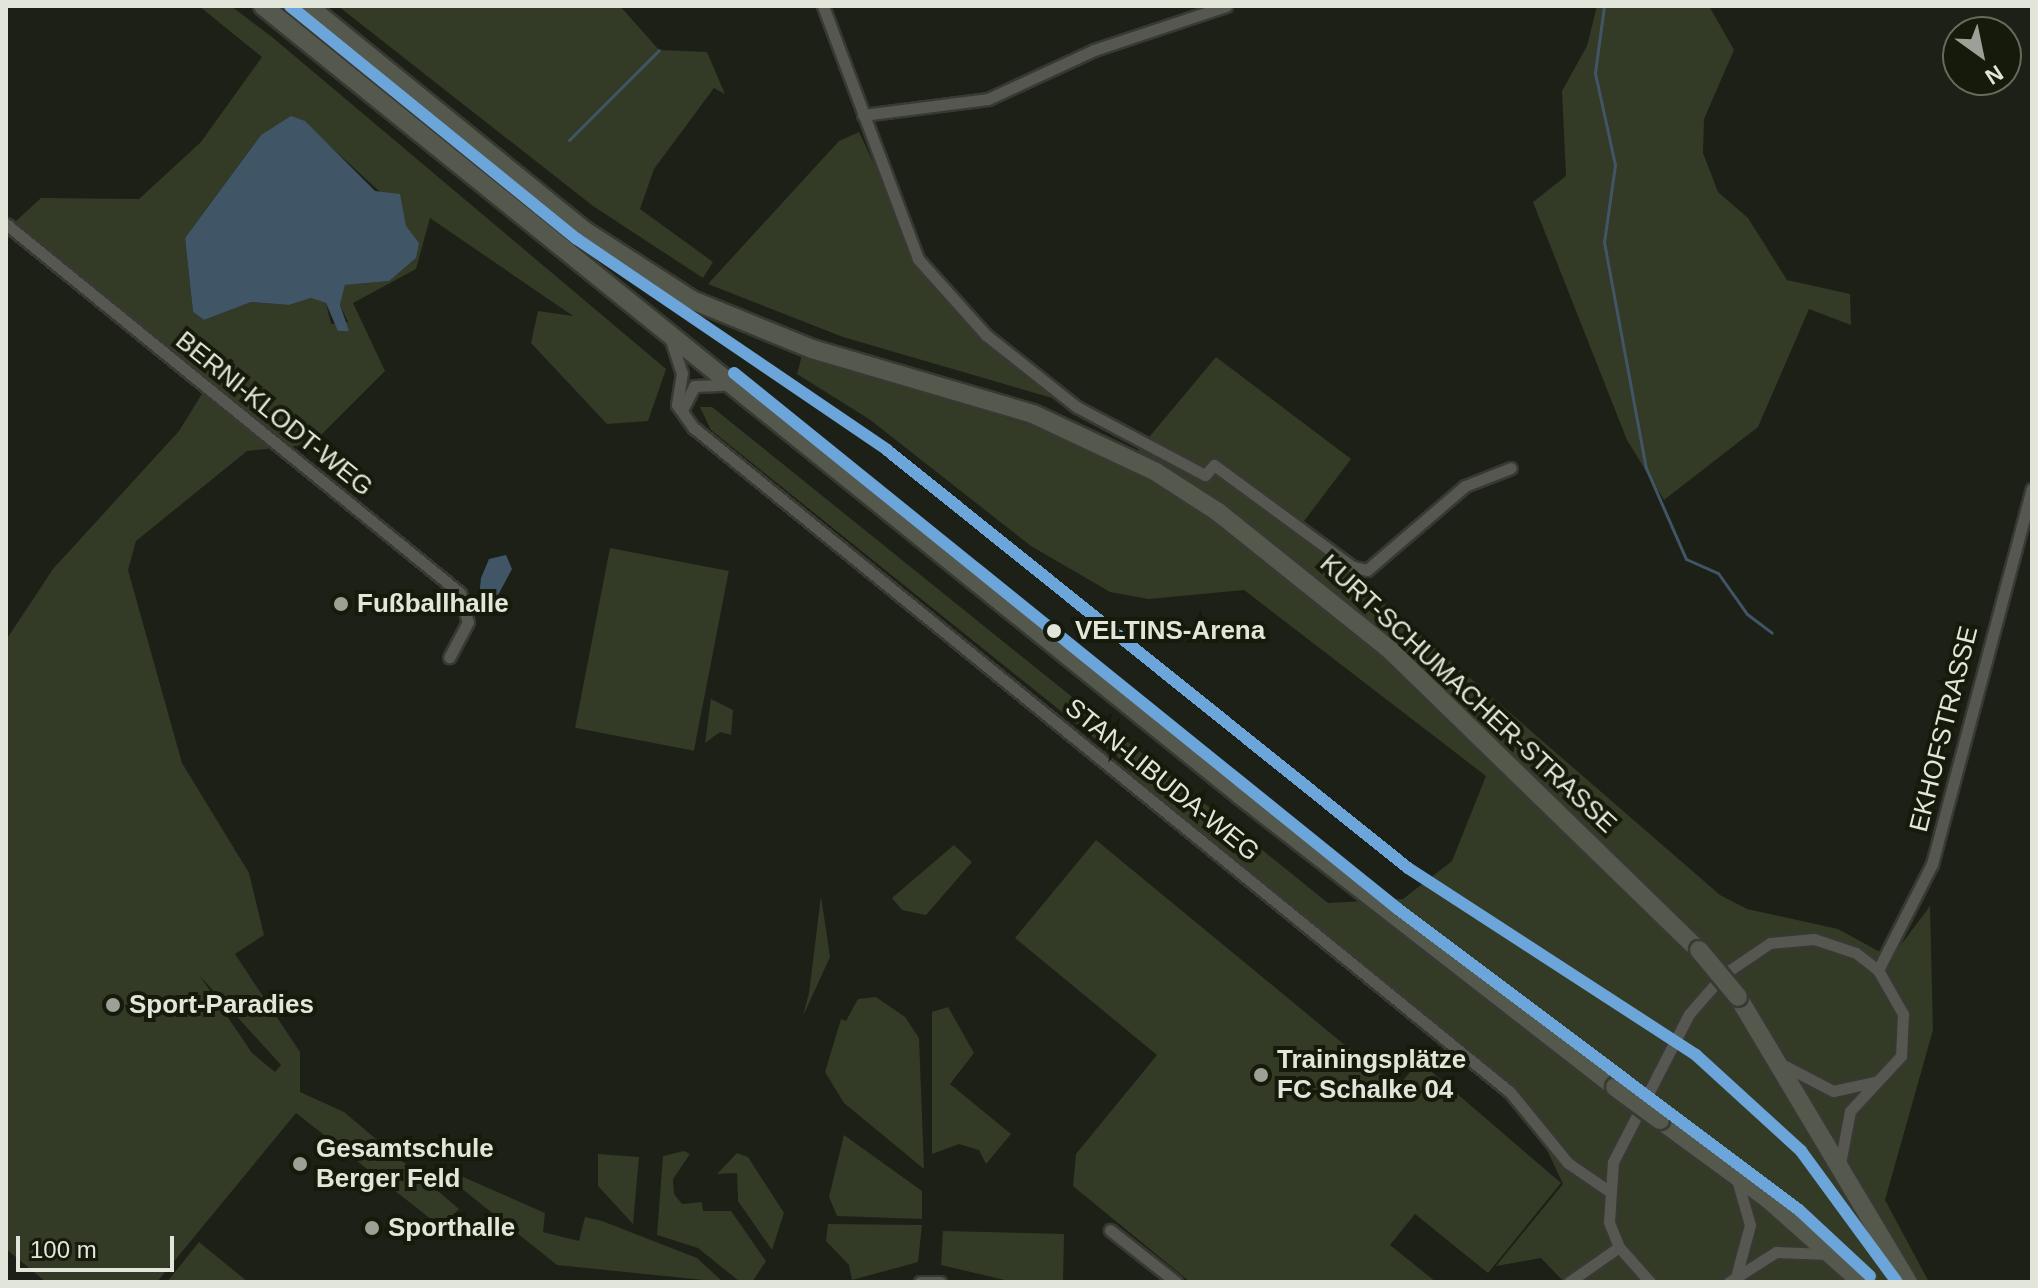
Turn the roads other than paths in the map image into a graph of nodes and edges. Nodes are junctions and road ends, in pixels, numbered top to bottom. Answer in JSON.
{"nodes":[{"id":1,"x":263,"y":6,"type":"edge"},
{"id":2,"x":308,"y":6,"type":"edge"},
{"id":3,"x":823,"y":6,"type":"edge"},
{"id":4,"x":1226,"y":6,"type":"edge"},
{"id":5,"x":863,"y":115,"type":"junction"},
{"id":6,"x":6,"y":224,"type":"edge"},
{"id":7,"x":667,"y":333,"type":"junction"},
{"id":8,"x":736,"y":387,"type":"junction"},
{"id":9,"x":682,"y":413,"type":"junction"},
{"id":10,"x":1511,"y":468,"type":"dead end"},
{"id":11,"x":2032,"y":489,"type":"edge"},
{"id":12,"x":449,"y":657,"type":"dead end"},
{"id":13,"x":1878,"y":970,"type":"junction"},
{"id":14,"x":1780,"y":1062,"type":"junction"},
{"id":15,"x":1880,"y":1081,"type":"junction"},
{"id":16,"x":1840,"y":1166,"type":"junction"},
{"id":17,"x":1736,"y":1176,"type":"junction"},
{"id":18,"x":1606,"y":1189,"type":"junction"},
{"id":19,"x":1110,"y":1230,"type":"dead end"},
{"id":20,"x":1619,"y":1247,"type":"junction"},
{"id":21,"x":1838,"y":1259,"type":"junction"},
{"id":22,"x":1732,"y":1280,"type":"edge"},
{"id":23,"x":920,"y":1282,"type":"edge"},
{"id":24,"x":940,"y":1282,"type":"edge"},
{"id":25,"x":1176,"y":1282,"type":"edge"},
{"id":26,"x":1569,"y":1282,"type":"edge"},
{"id":27,"x":1650,"y":1282,"type":"edge"},
{"id":28,"x":1861,"y":1282,"type":"edge"},
{"id":29,"x":1908,"y":1282,"type":"edge"}],
"edges":[{"from":1,"to":7,"type":"main road"},
{"from":2,"to":14,"type":"main road","name":"KURT-SCHUMACHER-STRASSE","bridge":true},
{"from":3,"to":5,"type":"street"},
{"from":4,"to":5,"type":"street"},
{"from":5,"to":10,"type":"street","name":"KURT-SCHUMACHER-STRASSE"},
{"from":6,"to":12,"type":"street","name":"BERNI-KLODT-WEG"},
{"from":7,"to":8,"type":"main road"},
{"from":7,"to":9,"type":"street"},
{"from":8,"to":9,"type":"street"},
{"from":8,"to":17,"type":"main road","bridge":true},
{"from":9,"to":18,"type":"street","name":"STAN-LIBUDA-WEG"},
{"from":11,"to":13,"type":"street","name":"EKHOFSTRASSE"},
{"from":13,"to":15,"type":"street"},
{"from":13,"to":18,"type":"street"},
{"from":14,"to":15,"type":"street"},
{"from":14,"to":16,"type":"main road","name":"KURT-SCHUMACHER-STRASSE"},
{"from":15,"to":16,"type":"street"},
{"from":16,"to":29,"type":"main road","name":"KURT-SCHUMACHER-STRASSE"},
{"from":17,"to":21,"type":"main road"},
{"from":17,"to":22,"type":"street"},
{"from":18,"to":20,"type":"street"},
{"from":19,"to":25,"type":"street"},
{"from":20,"to":26,"type":"street"},
{"from":20,"to":27,"type":"street"},
{"from":21,"to":22,"type":"street"},
{"from":21,"to":28,"type":"main road"},
{"from":23,"to":24,"type":"street"}]}
